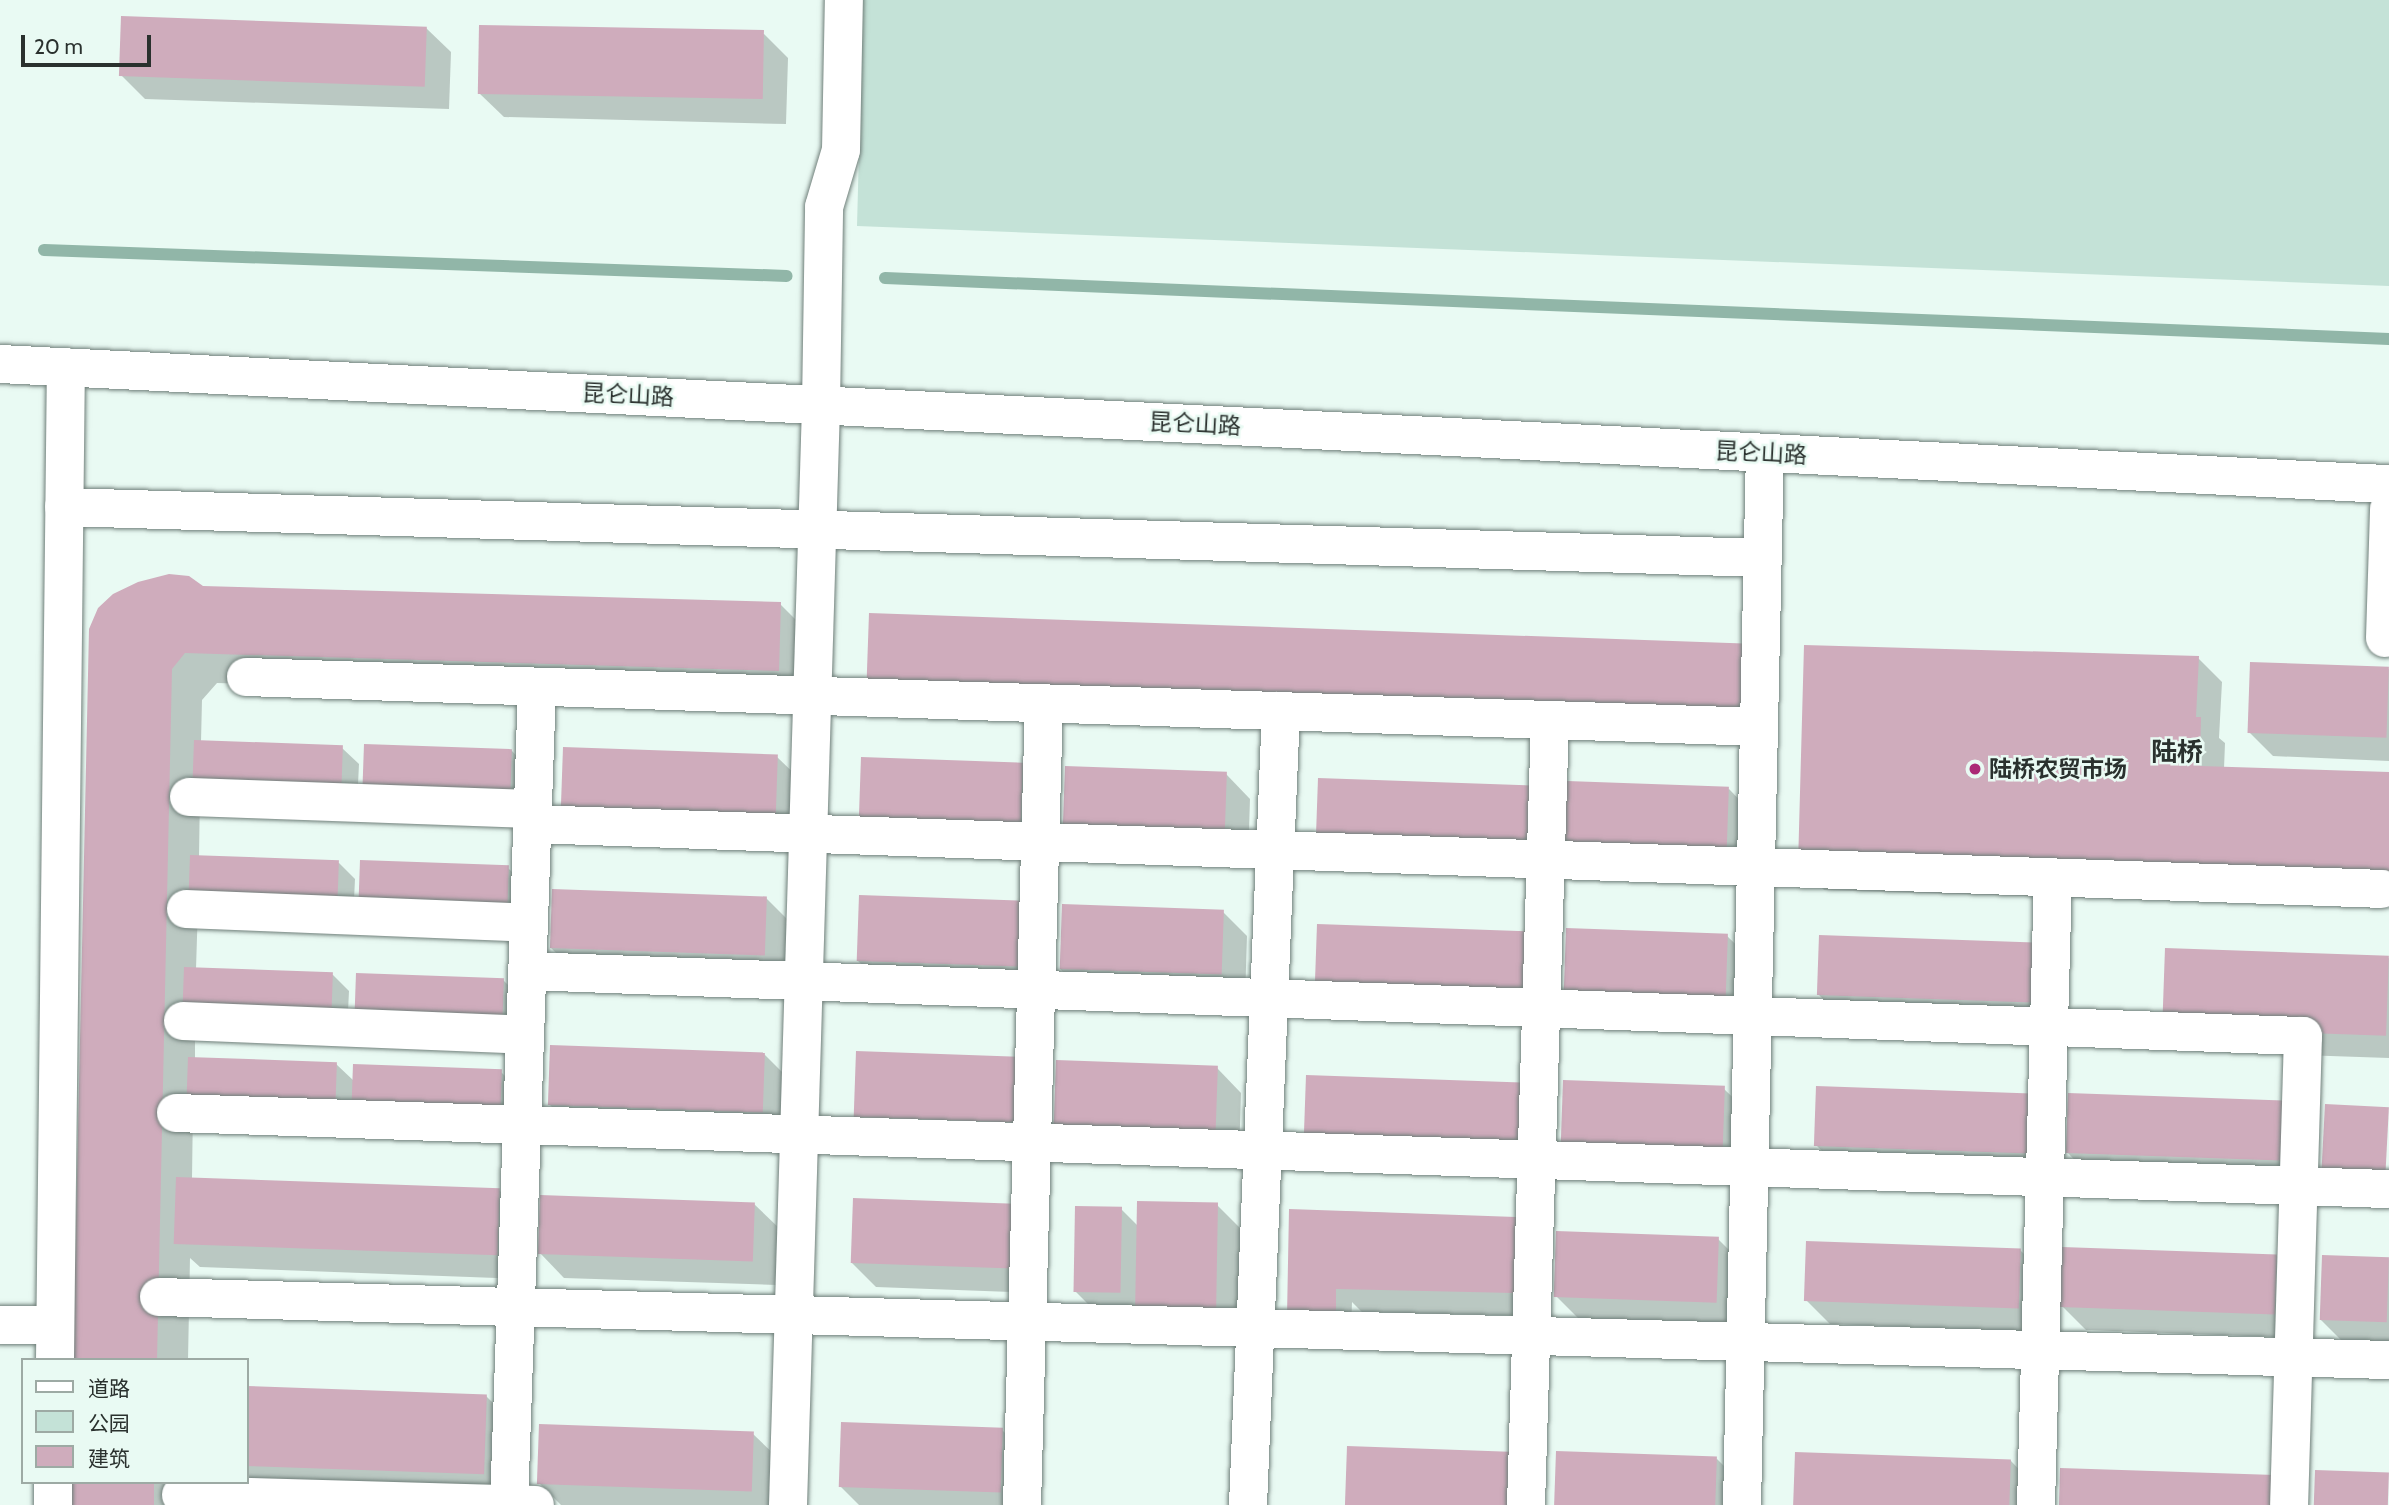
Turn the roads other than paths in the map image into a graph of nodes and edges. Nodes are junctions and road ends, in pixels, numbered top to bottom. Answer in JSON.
{"nodes":[{"id":1,"x":844,"y":0,"type":"edge"},
{"id":2,"x":0,"y":364,"type":"edge"},
{"id":3,"x":66,"y":368,"type":"junction"},
{"id":4,"x":821,"y":405,"type":"junction"},
{"id":5,"x":1765,"y":453,"type":"junction"},
{"id":6,"x":2389,"y":484,"type":"edge"},
{"id":7,"x":64,"y":507,"type":"junction"},
{"id":8,"x":2389,"y":509,"type":"edge"},
{"id":9,"x":818,"y":530,"type":"junction"},
{"id":10,"x":1762,"y":558,"type":"junction"},
{"id":11,"x":2385,"y":638,"type":"dead end"},
{"id":12,"x":246,"y":677,"type":"dead end"},
{"id":13,"x":537,"y":687,"type":"junction"},
{"id":14,"x":813,"y":696,"type":"junction"},
{"id":15,"x":1044,"y":704,"type":"junction"},
{"id":16,"x":1281,"y":711,"type":"junction"},
{"id":17,"x":1550,"y":721,"type":"junction"},
{"id":18,"x":1759,"y":727,"type":"junction"},
{"id":19,"x":189,"y":797,"type":"dead end"},
{"id":20,"x":533,"y":816,"type":"junction"},
{"id":21,"x":809,"y":834,"type":"junction"},
{"id":22,"x":1040,"y":842,"type":"junction"},
{"id":23,"x":1275,"y":850,"type":"junction"},
{"id":24,"x":1545,"y":860,"type":"junction"},
{"id":25,"x":1756,"y":867,"type":"junction"},
{"id":26,"x":2053,"y":878,"type":"junction"},
{"id":27,"x":2382,"y":889,"type":"dead end"},
{"id":28,"x":186,"y":909,"type":"dead end"},
{"id":29,"x":529,"y":923,"type":"junction"},
{"id":30,"x":527,"y":971,"type":"junction"},
{"id":31,"x":804,"y":982,"type":"junction"},
{"id":32,"x":1036,"y":990,"type":"junction"},
{"id":33,"x":1269,"y":998,"type":"junction"},
{"id":34,"x":1541,"y":1008,"type":"junction"},
{"id":35,"x":1753,"y":1016,"type":"junction"},
{"id":36,"x":183,"y":1021,"type":"dead end"},
{"id":37,"x":2048,"y":1027,"type":"junction"},
{"id":38,"x":525,"y":1035,"type":"junction"},
{"id":39,"x":176,"y":1114,"type":"dead end"},
{"id":40,"x":522,"y":1126,"type":"junction"},
{"id":41,"x":799,"y":1135,"type":"junction"},
{"id":42,"x":1032,"y":1143,"type":"junction"},
{"id":43,"x":1263,"y":1151,"type":"junction"},
{"id":44,"x":1536,"y":1160,"type":"junction"},
{"id":45,"x":1749,"y":1168,"type":"junction"},
{"id":46,"x":2044,"y":1178,"type":"junction"},
{"id":47,"x":2298,"y":1186,"type":"junction"},
{"id":48,"x":2389,"y":1189,"type":"edge"},
{"id":49,"x":159,"y":1297,"type":"dead end"},
{"id":50,"x":515,"y":1307,"type":"junction"},
{"id":51,"x":794,"y":1315,"type":"junction"},
{"id":52,"x":1027,"y":1322,"type":"junction"},
{"id":53,"x":0,"y":1325,"type":"edge"},
{"id":54,"x":1255,"y":1328,"type":"junction"},
{"id":55,"x":1531,"y":1336,"type":"junction"},
{"id":56,"x":1746,"y":1342,"type":"junction"},
{"id":57,"x":55,"y":1343,"type":"edge"},
{"id":58,"x":2040,"y":1351,"type":"junction"},
{"id":59,"x":2294,"y":1357,"type":"junction"},
{"id":60,"x":2389,"y":1360,"type":"edge"},
{"id":61,"x":53,"y":1484,"type":"edge"},
{"id":62,"x":181,"y":1495,"type":"dead end"},
{"id":63,"x":249,"y":1501,"type":"edge"},
{"id":64,"x":53,"y":1505,"type":"edge"},
{"id":65,"x":509,"y":1505,"type":"edge"},
{"id":66,"x":536,"y":1505,"type":"edge"},
{"id":67,"x":789,"y":1505,"type":"edge"},
{"id":68,"x":1022,"y":1505,"type":"edge"},
{"id":69,"x":1248,"y":1505,"type":"edge"},
{"id":70,"x":1526,"y":1505,"type":"edge"},
{"id":71,"x":1742,"y":1505,"type":"edge"},
{"id":72,"x":2036,"y":1505,"type":"edge"},
{"id":73,"x":2289,"y":1505,"type":"edge"}],
"edges":[{"from":1,"to":4,"type":"street"},
{"from":2,"to":3,"type":"street","name":"昆仑山路"},
{"from":3,"to":4,"type":"street","name":"昆仑山路"},
{"from":3,"to":7,"type":"street"},
{"from":4,"to":5,"type":"street","name":"昆仑山路"},
{"from":4,"to":9,"type":"street"},
{"from":5,"to":6,"type":"street","name":"昆仑山路"},
{"from":5,"to":10,"type":"street"},
{"from":7,"to":9,"type":"street"},
{"from":7,"to":57,"type":"street"},
{"from":8,"to":11,"type":"street"},
{"from":9,"to":10,"type":"street"},
{"from":9,"to":14,"type":"street"},
{"from":10,"to":18,"type":"street"},
{"from":12,"to":13,"type":"street"},
{"from":13,"to":14,"type":"street"},
{"from":13,"to":20,"type":"street"},
{"from":14,"to":15,"type":"street"},
{"from":14,"to":21,"type":"street"},
{"from":15,"to":16,"type":"street"},
{"from":15,"to":22,"type":"street"},
{"from":16,"to":17,"type":"street"},
{"from":16,"to":23,"type":"street"},
{"from":17,"to":18,"type":"street"},
{"from":17,"to":24,"type":"street"},
{"from":18,"to":25,"type":"street"},
{"from":19,"to":20,"type":"street"},
{"from":20,"to":21,"type":"street"},
{"from":20,"to":29,"type":"street"},
{"from":21,"to":22,"type":"street"},
{"from":21,"to":31,"type":"street"},
{"from":22,"to":23,"type":"street"},
{"from":22,"to":32,"type":"street"},
{"from":23,"to":24,"type":"street"},
{"from":23,"to":33,"type":"street"},
{"from":24,"to":25,"type":"street"},
{"from":24,"to":34,"type":"street"},
{"from":25,"to":26,"type":"street"},
{"from":25,"to":35,"type":"street"},
{"from":26,"to":27,"type":"street"},
{"from":26,"to":37,"type":"street"},
{"from":28,"to":29,"type":"street"},
{"from":29,"to":30,"type":"street"},
{"from":30,"to":31,"type":"street"},
{"from":30,"to":38,"type":"street"},
{"from":31,"to":32,"type":"street"},
{"from":31,"to":41,"type":"street"},
{"from":32,"to":33,"type":"street"},
{"from":32,"to":42,"type":"street"},
{"from":33,"to":34,"type":"street"},
{"from":33,"to":43,"type":"street"},
{"from":34,"to":35,"type":"street"},
{"from":34,"to":44,"type":"street"},
{"from":35,"to":37,"type":"street"},
{"from":35,"to":45,"type":"street"},
{"from":36,"to":38,"type":"street"},
{"from":37,"to":46,"type":"street"},
{"from":37,"to":47,"type":"street"},
{"from":38,"to":40,"type":"street"},
{"from":39,"to":40,"type":"street"},
{"from":40,"to":41,"type":"street"},
{"from":40,"to":50,"type":"street"},
{"from":41,"to":42,"type":"street"},
{"from":41,"to":51,"type":"street"},
{"from":42,"to":43,"type":"street"},
{"from":42,"to":52,"type":"street"},
{"from":43,"to":44,"type":"street"},
{"from":43,"to":54,"type":"street"},
{"from":44,"to":45,"type":"street"},
{"from":44,"to":55,"type":"street"},
{"from":45,"to":46,"type":"street"},
{"from":45,"to":56,"type":"street"},
{"from":46,"to":47,"type":"street"},
{"from":46,"to":58,"type":"street"},
{"from":47,"to":48,"type":"street"},
{"from":47,"to":59,"type":"street"},
{"from":49,"to":50,"type":"street"},
{"from":50,"to":51,"type":"street"},
{"from":50,"to":65,"type":"street"},
{"from":51,"to":52,"type":"street"},
{"from":51,"to":67,"type":"street"},
{"from":52,"to":54,"type":"street"},
{"from":52,"to":68,"type":"street"},
{"from":53,"to":57,"type":"street"},
{"from":54,"to":55,"type":"street"},
{"from":54,"to":69,"type":"street"},
{"from":55,"to":56,"type":"street"},
{"from":55,"to":70,"type":"street"},
{"from":56,"to":58,"type":"street"},
{"from":56,"to":71,"type":"street"},
{"from":58,"to":59,"type":"street"},
{"from":58,"to":72,"type":"street"},
{"from":59,"to":60,"type":"street"},
{"from":59,"to":73,"type":"street"},
{"from":61,"to":64,"type":"street"},
{"from":62,"to":63,"type":"street"},
{"from":63,"to":65,"type":"street"},
{"from":65,"to":66,"type":"street"}]}
